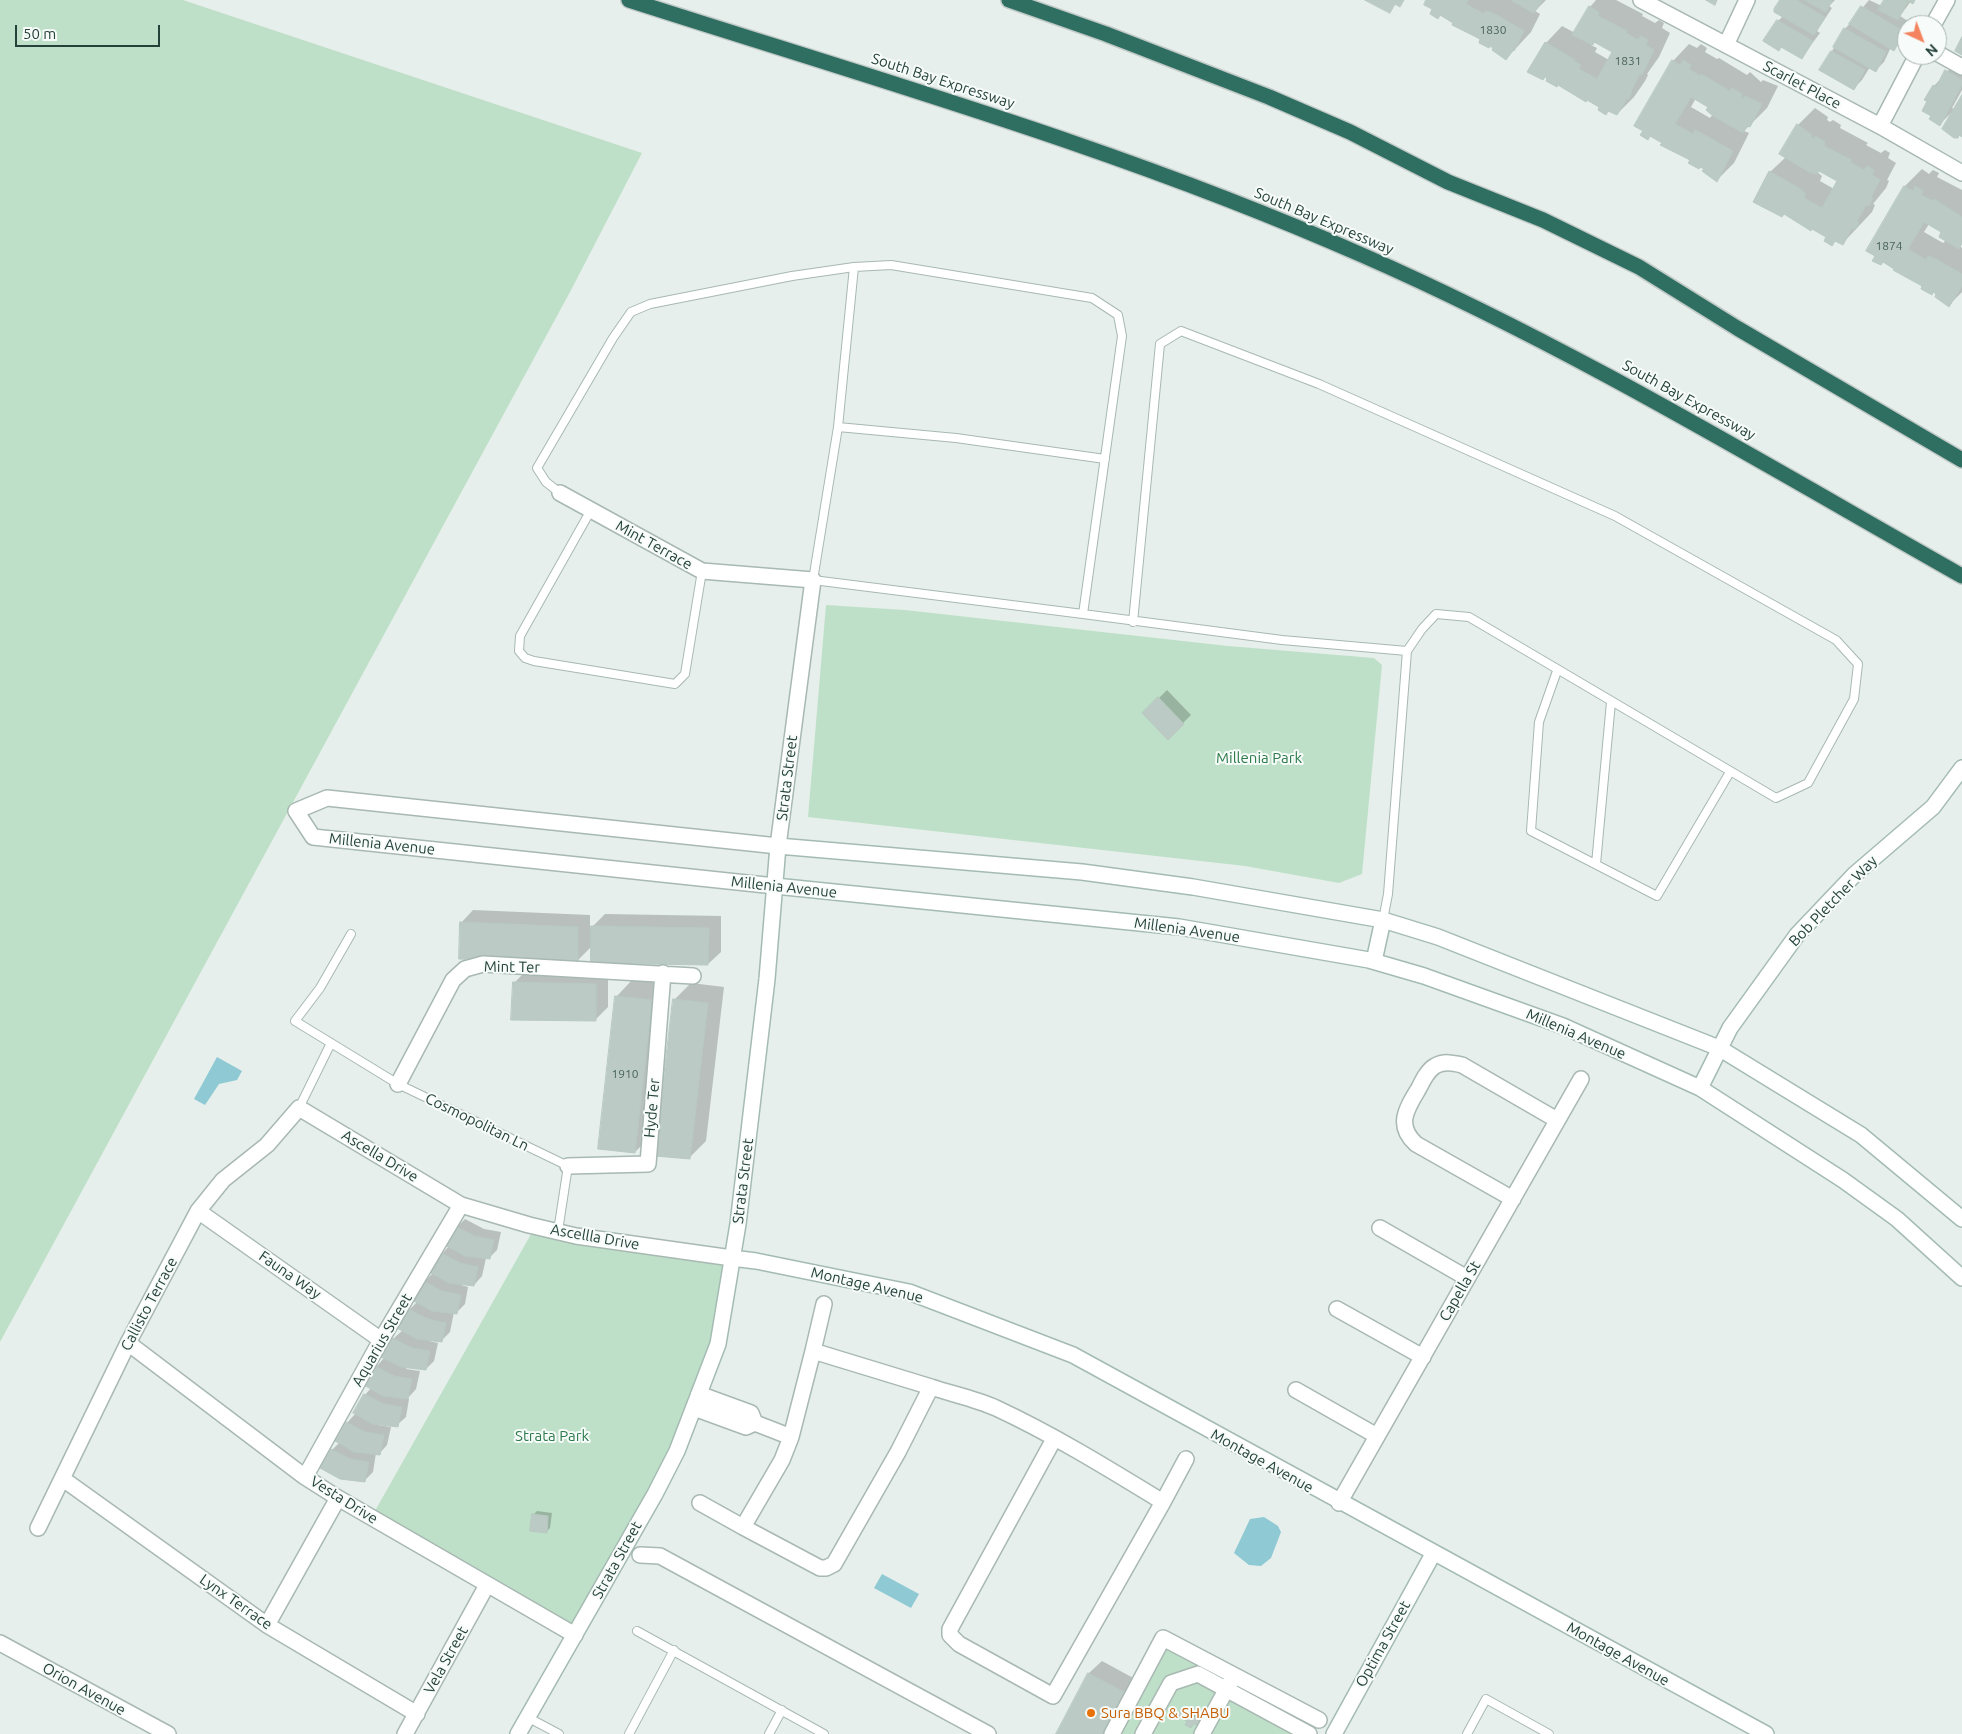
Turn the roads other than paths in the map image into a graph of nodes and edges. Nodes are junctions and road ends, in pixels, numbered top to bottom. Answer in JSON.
{"nodes":[{"id":1,"x":629,"y":0,"type":"edge"},
{"id":2,"x":1009,"y":0,"type":"edge"},
{"id":3,"x":1641,"y":0,"type":"edge"},
{"id":4,"x":1747,"y":0,"type":"edge"},
{"id":5,"x":1947,"y":0,"type":"edge"},
{"id":6,"x":1939,"y":15,"type":"edge"},
{"id":7,"x":1726,"y":45,"type":"junction"},
{"id":8,"x":1947,"y":59,"type":"edge"},
{"id":9,"x":1912,"y":65,"type":"edge"},
{"id":10,"x":1962,"y":67,"type":"edge"},
{"id":11,"x":1880,"y":126,"type":"junction"},
{"id":12,"x":1962,"y":173,"type":"edge"},
{"id":13,"x":854,"y":267,"type":"junction"},
{"id":14,"x":838,"y":427,"type":"junction"},
{"id":15,"x":1105,"y":458,"type":"junction"},
{"id":16,"x":1962,"y":460,"type":"edge"},
{"id":17,"x":560,"y":493,"type":"joint"},
{"id":18,"x":591,"y":510,"type":"junction"},
{"id":19,"x":702,"y":572,"type":"junction"},
{"id":20,"x":1962,"y":576,"type":"edge"},
{"id":21,"x":813,"y":580,"type":"junction"},
{"id":22,"x":1083,"y":614,"type":"junction"},
{"id":23,"x":1133,"y":622,"type":"junction"},
{"id":24,"x":1407,"y":651,"type":"junction"},
{"id":25,"x":1557,"y":671,"type":"junction"},
{"id":26,"x":1611,"y":702,"type":"junction"},
{"id":27,"x":1962,"y":768,"type":"edge"},
{"id":28,"x":1730,"y":772,"type":"junction"},
{"id":29,"x":778,"y":846,"type":"junction"},
{"id":30,"x":1596,"y":864,"type":"junction"},
{"id":31,"x":775,"y":886,"type":"junction"},
{"id":32,"x":1383,"y":920,"type":"junction"},
{"id":33,"x":351,"y":934,"type":"dead end"},
{"id":34,"x":1374,"y":961,"type":"junction"},
{"id":35,"x":663,"y":973,"type":"junction"},
{"id":36,"x":693,"y":976,"type":"dead end"},
{"id":37,"x":331,"y":1043,"type":"junction"},
{"id":38,"x":1719,"y":1048,"type":"junction"},
{"id":39,"x":1581,"y":1079,"type":"dead end"},
{"id":40,"x":398,"y":1084,"type":"junction"},
{"id":41,"x":1700,"y":1088,"type":"junction"},
{"id":42,"x":299,"y":1108,"type":"junction"},
{"id":43,"x":1557,"y":1120,"type":"junction"},
{"id":44,"x":568,"y":1166,"type":"junction"},
{"id":45,"x":1512,"y":1199,"type":"junction"},
{"id":46,"x":461,"y":1205,"type":"junction"},
{"id":47,"x":198,"y":1211,"type":"junction"},
{"id":48,"x":1962,"y":1219,"type":"edge"},
{"id":49,"x":1380,"y":1228,"type":"dead end"},
{"id":50,"x":558,"y":1231,"type":"junction"},
{"id":51,"x":732,"y":1258,"type":"junction"},
{"id":52,"x":1468,"y":1278,"type":"junction"},
{"id":53,"x":1962,"y":1278,"type":"edge"},
{"id":54,"x":824,"y":1304,"type":"dead end"},
{"id":55,"x":1337,"y":1309,"type":"dead end"},
{"id":56,"x":381,"y":1340,"type":"junction"},
{"id":57,"x":128,"y":1343,"type":"junction"},
{"id":58,"x":813,"y":1351,"type":"junction"},
{"id":59,"x":1423,"y":1357,"type":"junction"},
{"id":60,"x":931,"y":1387,"type":"junction"},
{"id":61,"x":1296,"y":1390,"type":"dead end"},
{"id":62,"x":696,"y":1401,"type":"junction"},
{"id":63,"x":1377,"y":1436,"type":"junction"},
{"id":64,"x":791,"y":1437,"type":"junction"},
{"id":65,"x":1054,"y":1439,"type":"junction"},
{"id":66,"x":1186,"y":1459,"type":"dead end"},
{"id":67,"x":305,"y":1476,"type":"junction"},
{"id":68,"x":63,"y":1479,"type":"junction"},
{"id":69,"x":338,"y":1498,"type":"junction"},
{"id":70,"x":1163,"y":1502,"type":"junction"},
{"id":71,"x":700,"y":1503,"type":"dead end"},
{"id":72,"x":1339,"y":1503,"type":"junction"},
{"id":73,"x":743,"y":1527,"type":"junction"},
{"id":74,"x":38,"y":1528,"type":"dead end"},
{"id":75,"x":1432,"y":1554,"type":"junction"},
{"id":76,"x":640,"y":1556,"type":"dead end"},
{"id":77,"x":487,"y":1585,"type":"junction"},
{"id":78,"x":267,"y":1625,"type":"junction"},
{"id":79,"x":637,"y":1631,"type":"dead end"},
{"id":80,"x":575,"y":1635,"type":"junction"},
{"id":81,"x":0,"y":1643,"type":"edge"},
{"id":82,"x":674,"y":1650,"type":"junction"},
{"id":83,"x":1234,"y":1676,"type":"junction"},
{"id":84,"x":1227,"y":1690,"type":"junction"},
{"id":85,"x":782,"y":1710,"type":"junction"},
{"id":86,"x":417,"y":1714,"type":"junction"},
{"id":87,"x":527,"y":1717,"type":"junction"},
{"id":88,"x":1319,"y":1720,"type":"dead end"},
{"id":89,"x":162,"y":1733,"type":"edge"},
{"id":90,"x":405,"y":1734,"type":"edge"},
{"id":91,"x":518,"y":1734,"type":"edge"},
{"id":92,"x":559,"y":1734,"type":"edge"},
{"id":93,"x":629,"y":1734,"type":"edge"},
{"id":94,"x":769,"y":1734,"type":"edge"},
{"id":95,"x":824,"y":1734,"type":"edge"},
{"id":96,"x":988,"y":1734,"type":"edge"},
{"id":97,"x":1112,"y":1734,"type":"edge"},
{"id":98,"x":1143,"y":1734,"type":"edge"},
{"id":99,"x":1202,"y":1734,"type":"edge"},
{"id":100,"x":1310,"y":1734,"type":"edge"},
{"id":101,"x":1334,"y":1734,"type":"edge"},
{"id":102,"x":1467,"y":1734,"type":"edge"},
{"id":103,"x":1549,"y":1734,"type":"edge"},
{"id":104,"x":1766,"y":1734,"type":"edge"}],
"edges":[{"from":1,"to":20,"type":"highway","name":"South Bay Expressway"},
{"from":2,"to":16,"type":"highway"},
{"from":3,"to":7,"type":"street","name":"Scarlet Place"},
{"from":4,"to":7,"type":"street"},
{"from":5,"to":6,"type":"street"},
{"from":7,"to":11,"type":"street","name":"Scarlet Place"},
{"from":8,"to":10,"type":"street"},
{"from":9,"to":11,"type":"street"},
{"from":11,"to":12,"type":"street","name":"Scarlet Place"},
{"from":13,"to":14,"type":"lane"},
{"from":13,"to":15,"type":"lane"},
{"from":13,"to":17,"type":"lane"},
{"from":14,"to":15,"type":"lane"},
{"from":14,"to":21,"type":"lane"},
{"from":15,"to":22,"type":"lane"},
{"from":17,"to":18,"type":"street","name":"Mint Terrace"},
{"from":18,"to":19,"type":"street","name":"Mint Terrace"},
{"from":18,"to":19,"type":"lane"},
{"from":19,"to":21,"type":"street","name":"Mint Terrace"},
{"from":21,"to":22,"type":"lane"},
{"from":21,"to":29,"type":"street","name":"Strata Street"},
{"from":22,"to":23,"type":"lane"},
{"from":23,"to":24,"type":"lane"},
{"from":23,"to":28,"type":"lane"},
{"from":24,"to":25,"type":"lane"},
{"from":24,"to":32,"type":"lane"},
{"from":25,"to":26,"type":"lane"},
{"from":25,"to":30,"type":"lane"},
{"from":26,"to":28,"type":"lane"},
{"from":26,"to":30,"type":"lane"},
{"from":27,"to":38,"type":"street","name":"Bob Pletcher Way"},
{"from":28,"to":30,"type":"lane"},
{"from":29,"to":31,"type":"street","name":"Strata Street"},
{"from":29,"to":31,"type":"street","name":"Millenia Avenue"},
{"from":29,"to":32,"type":"street","name":"Millenia Avenue"},
{"from":31,"to":34,"type":"street","name":"Millenia Avenue"},
{"from":31,"to":51,"type":"street","name":"Strata Street"},
{"from":32,"to":34,"type":"street"},
{"from":32,"to":38,"type":"street","name":"Millenia Avenue"},
{"from":33,"to":37,"type":"lane","name":"Cosmopolitan Ln"},
{"from":34,"to":41,"type":"street","name":"Millenia Avenue"},
{"from":35,"to":36,"type":"street","name":"Mint Ter"},
{"from":35,"to":40,"type":"street","name":"Mint Ter"},
{"from":35,"to":44,"type":"street","name":"Hyde Ter"},
{"from":37,"to":40,"type":"lane","name":"Cosmopolitan Ln"},
{"from":37,"to":42,"type":"lane"},
{"from":38,"to":41,"type":"street","name":"Bob Pletcher Way"},
{"from":38,"to":48,"type":"street","name":"Millenia Avenue"},
{"from":39,"to":43,"type":"street","name":"Capella St"},
{"from":40,"to":44,"type":"lane","name":"Cosmopolitan Ln"},
{"from":41,"to":53,"type":"street","name":"Millenia Avenue"},
{"from":42,"to":46,"type":"street","name":"Ascella Drive"},
{"from":42,"to":47,"type":"street","name":"Callisto Terrace"},
{"from":43,"to":45,"type":"street","name":"Capella St"},
{"from":43,"to":45,"type":"street"},
{"from":44,"to":50,"type":"lane"},
{"from":45,"to":52,"type":"street","name":"Capella St"},
{"from":46,"to":50,"type":"street","name":"Ascellla Drive"},
{"from":46,"to":56,"type":"street","name":"Aquarius Street"},
{"from":47,"to":56,"type":"street","name":"Fauna Way"},
{"from":47,"to":57,"type":"street","name":"Callisto Terrace"},
{"from":49,"to":52,"type":"street"},
{"from":50,"to":51,"type":"street","name":"Ascellla Drive"},
{"from":51,"to":62,"type":"street","name":"Strata Street"},
{"from":51,"to":72,"type":"street","name":"Montage Avenue"},
{"from":52,"to":59,"type":"street","name":"Capella St"},
{"from":54,"to":58,"type":"street"},
{"from":55,"to":59,"type":"street"},
{"from":56,"to":67,"type":"street","name":"Aquarius Street"},
{"from":57,"to":67,"type":"street","name":"Vesta Drive"},
{"from":57,"to":68,"type":"street","name":"Callisto Terrace"},
{"from":58,"to":60,"type":"street"},
{"from":58,"to":64,"type":"street"},
{"from":59,"to":63,"type":"street","name":"Capella St"},
{"from":60,"to":65,"type":"street"},
{"from":60,"to":73,"type":"street"},
{"from":61,"to":63,"type":"street"},
{"from":62,"to":64,"type":"street"},
{"from":62,"to":80,"type":"street","name":"Strata Street"},
{"from":63,"to":72,"type":"street","name":"Capella St"},
{"from":64,"to":73,"type":"street"},
{"from":65,"to":70,"type":"street"},
{"from":65,"to":70,"type":"street"},
{"from":66,"to":70,"type":"street"},
{"from":67,"to":69,"type":"street","name":"Vesta Drive"},
{"from":68,"to":74,"type":"street","name":"Callisto Terrace"},
{"from":68,"to":78,"type":"street","name":"Lynx Terrace"},
{"from":69,"to":77,"type":"street","name":"Vesta Drive"},
{"from":69,"to":78,"type":"street"},
{"from":71,"to":73,"type":"street"},
{"from":72,"to":75,"type":"street","name":"Montage Avenue"},
{"from":75,"to":101,"type":"street","name":"Optima Street"},
{"from":75,"to":104,"type":"street","name":"Montage Avenue"},
{"from":76,"to":96,"type":"street"},
{"from":77,"to":80,"type":"street","name":"Vesta Drive"},
{"from":77,"to":86,"type":"street","name":"Vela Street"},
{"from":78,"to":86,"type":"street","name":"Lynx Terrace"},
{"from":79,"to":82,"type":"lane"},
{"from":80,"to":87,"type":"street","name":"Strata Street"},
{"from":81,"to":89,"type":"street","name":"Orion Avenue"},
{"from":82,"to":85,"type":"lane"},
{"from":82,"to":93,"type":"lane"},
{"from":83,"to":84,"type":"street"},
{"from":83,"to":88,"type":"street"},
{"from":83,"to":97,"type":"street"},
{"from":84,"to":98,"type":"street"},
{"from":84,"to":99,"type":"street"},
{"from":84,"to":100,"type":"street"},
{"from":85,"to":94,"type":"lane"},
{"from":85,"to":95,"type":"lane"},
{"from":86,"to":90,"type":"street","name":"Vela Street"},
{"from":87,"to":91,"type":"street","name":"Strata Street"},
{"from":87,"to":92,"type":"lane"},
{"from":102,"to":103,"type":"lane"}]}
